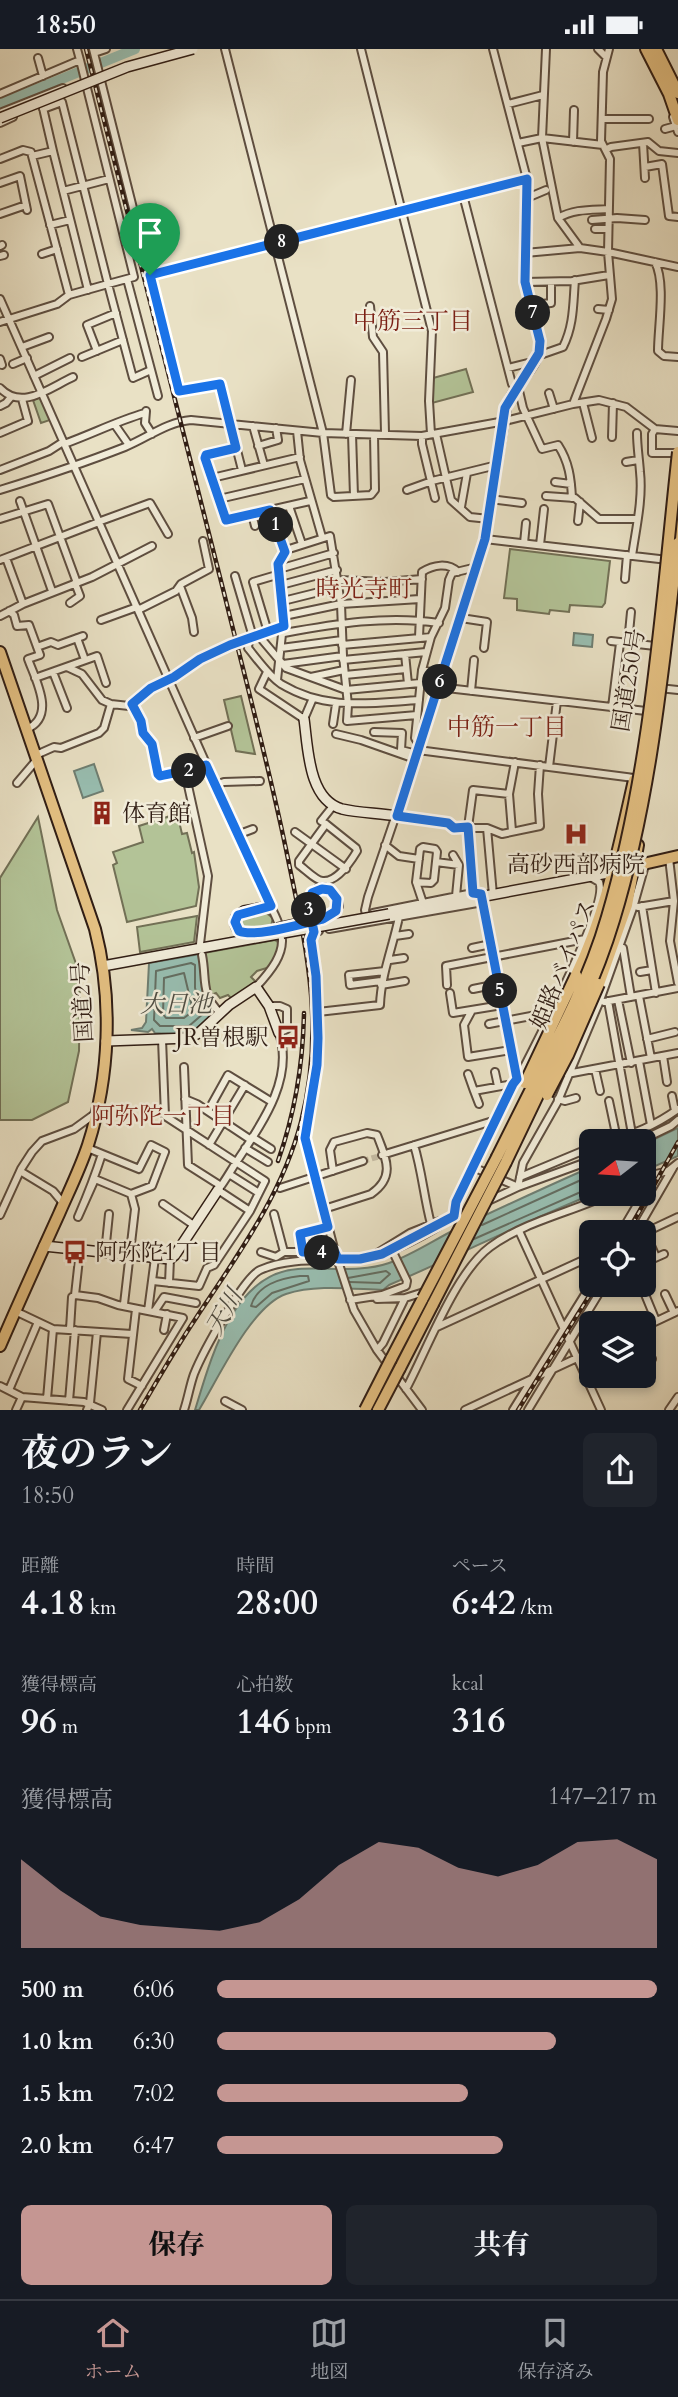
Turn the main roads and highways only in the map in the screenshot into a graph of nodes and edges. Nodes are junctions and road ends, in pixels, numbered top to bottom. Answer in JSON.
{"nodes":[{"id":1,"x":195,"y":49,"type":"edge"},
{"id":2,"x":643,"y":49,"type":"edge"},
{"id":3,"x":656,"y":49,"type":"edge"},
{"id":4,"x":678,"y":93,"type":"edge"},
{"id":5,"x":0,"y":120,"type":"edge"},
{"id":6,"x":677,"y":126,"type":"edge"},
{"id":7,"x":540,"y":341,"type":"road end"},
{"id":8,"x":505,"y":421,"type":"road end"},
{"id":9,"x":678,"y":453,"type":"edge"},
{"id":10,"x":678,"y":470,"type":"edge"},
{"id":11,"x":678,"y":522,"type":"edge"},
{"id":12,"x":678,"y":543,"type":"edge"},
{"id":13,"x":673,"y":560,"type":"edge"},
{"id":14,"x":672,"y":625,"type":"edge"},
{"id":15,"x":0,"y":652,"type":"edge"},
{"id":16,"x":304,"y":719,"type":"road end"},
{"id":17,"x":397,"y":816,"type":"road end"},
{"id":18,"x":673,"y":857,"type":"edge"},
{"id":19,"x":641,"y":864,"type":"junction"},
{"id":20,"x":613,"y":872,"type":"junction"},
{"id":21,"x":271,"y":906,"type":"road end"},
{"id":22,"x":312,"y":924,"type":"road end"},
{"id":23,"x":278,"y":931,"type":"junction"},
{"id":24,"x":103,"y":966,"type":"junction"},
{"id":25,"x":279,"y":1033,"type":"road end"},
{"id":26,"x":106,"y":1041,"type":"junction"},
{"id":27,"x":533,"y":1088,"type":"junction"},
{"id":28,"x":499,"y":1157,"type":"junction"},
{"id":29,"x":219,"y":1188,"type":"road end"},
{"id":30,"x":44,"y":1246,"type":"junction"},
{"id":31,"x":428,"y":1301,"type":"junction"},
{"id":32,"x":0,"y":1346,"type":"edge"},
{"id":33,"x":365,"y":1410,"type":"edge"},
{"id":34,"x":378,"y":1410,"type":"edge"}],
"edges":[{"from":1,"to":5,"type":"main road","bridge":true},
{"from":2,"to":6,"type":"highway"},
{"from":3,"to":4,"type":"highway"},
{"from":7,"to":8,"type":"main road"},
{"from":9,"to":27,"type":"highway","name":"姫路バイパス","bridge":true},
{"from":10,"to":13,"type":"highway","name":"国道250号"},
{"from":11,"to":13,"type":"highway","name":"国道250号"},
{"from":12,"to":27,"type":"highway","name":"姫路バイパス","bridge":true},
{"from":13,"to":14,"type":"highway","name":"国道250号"},
{"from":13,"to":20,"type":"highway","name":"国道250号"},
{"from":14,"to":19,"type":"highway","name":"国道250号"},
{"from":15,"to":24,"type":"highway","name":"国道2号"},
{"from":16,"to":17,"type":"main road"},
{"from":18,"to":19,"type":"highway"},
{"from":19,"to":20,"type":"highway"},
{"from":19,"to":27,"type":"highway","name":"国道250号","bridge":true},
{"from":20,"to":23,"type":"main road","bridge":true},
{"from":20,"to":27,"type":"highway","name":"国道250号","bridge":true},
{"from":21,"to":23,"type":"main road"},
{"from":22,"to":23,"type":"main road","bridge":true},
{"from":23,"to":24,"type":"main road"},
{"from":24,"to":26,"type":"highway","name":"国道2号"},
{"from":25,"to":26,"type":"main road"},
{"from":26,"to":30,"type":"highway","name":"国道2号"},
{"from":27,"to":28,"type":"highway"},
{"from":27,"to":28,"type":"highway","name":"姫路バイパス"},
{"from":28,"to":31,"type":"highway","name":"姫路バイパス","bridge":true},
{"from":28,"to":31,"type":"highway","name":"姫路バイパス","bridge":true},
{"from":29,"to":30,"type":"main road"},
{"from":30,"to":32,"type":"highway","name":"国道2号"},
{"from":31,"to":33,"type":"highway","name":"姫路バイパス","bridge":true},
{"from":31,"to":34,"type":"highway","name":"姫路バイパス","bridge":true}]}
